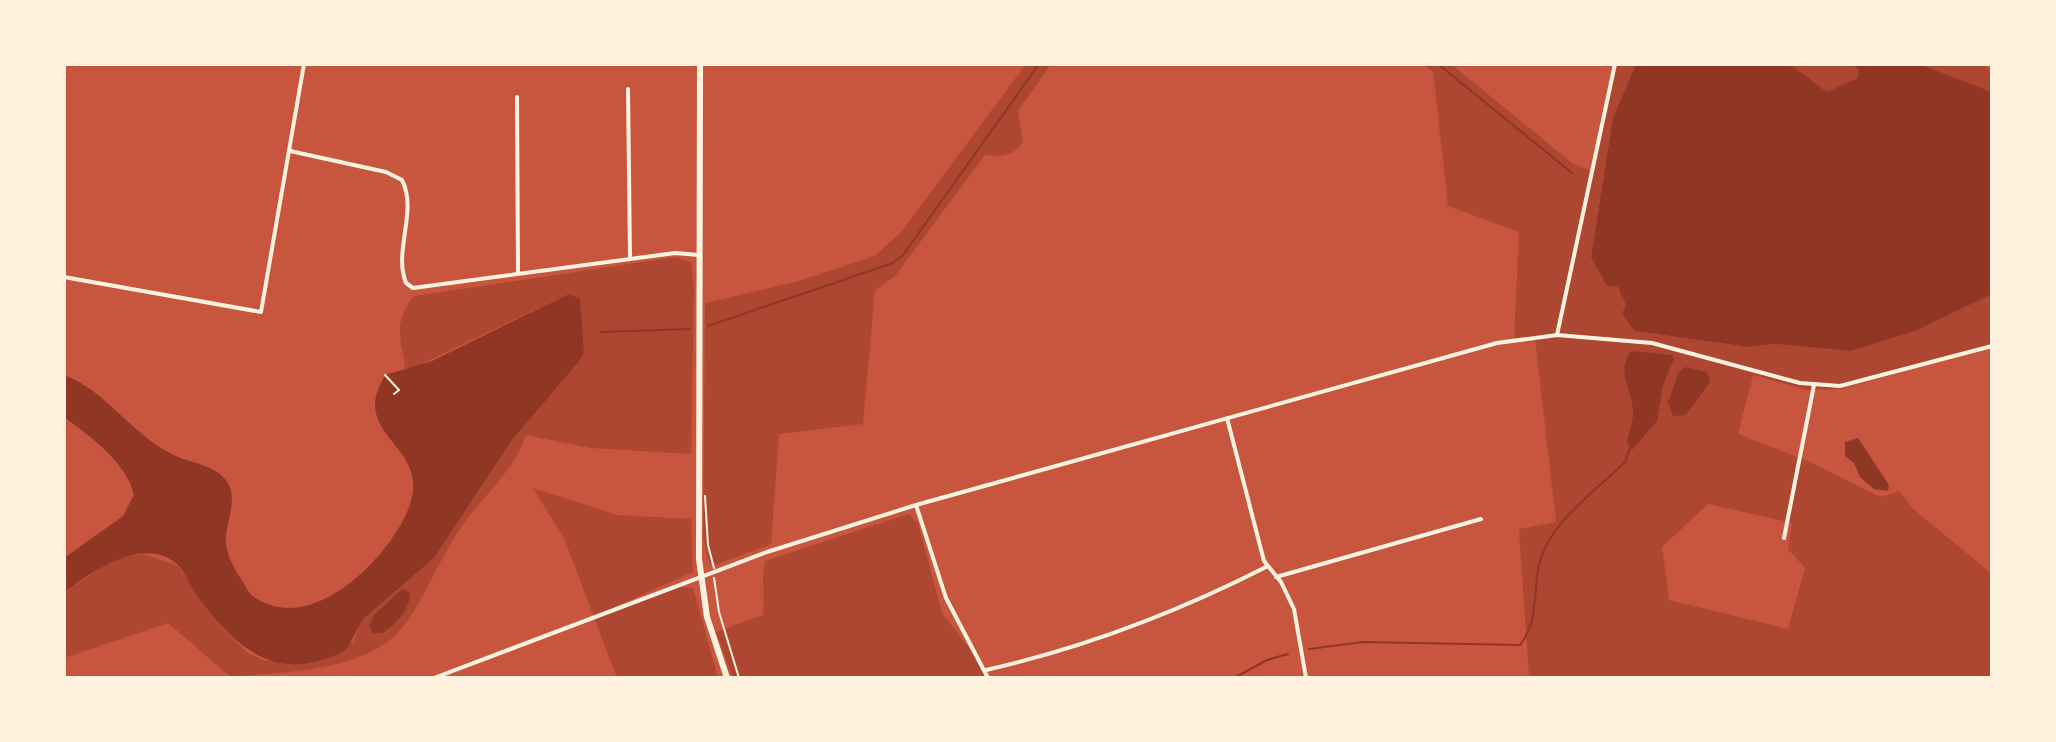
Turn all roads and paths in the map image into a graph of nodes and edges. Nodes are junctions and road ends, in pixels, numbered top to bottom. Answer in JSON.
{"nodes":[{"id":1,"x":304,"y":64,"type":"edge"},
{"id":2,"x":700,"y":64,"type":"edge"},
{"id":3,"x":1615,"y":64,"type":"edge"},
{"id":4,"x":628,"y":89,"type":"dead end"},
{"id":5,"x":517,"y":97,"type":"dead end"},
{"id":6,"x":290,"y":151,"type":"junction"},
{"id":7,"x":699,"y":255,"type":"junction"},
{"id":8,"x":630,"y":258,"type":"junction"},
{"id":9,"x":518,"y":274,"type":"junction"},
{"id":10,"x":64,"y":277,"type":"edge"},
{"id":11,"x":1557,"y":335,"type":"junction"},
{"id":12,"x":1992,"y":346,"type":"edge"},
{"id":13,"x":385,"y":375,"type":"dead end"},
{"id":14,"x":1814,"y":385,"type":"junction"},
{"id":15,"x":394,"y":394,"type":"dead end"},
{"id":16,"x":1227,"y":418,"type":"junction"},
{"id":17,"x":698,"y":496,"type":"junction"},
{"id":18,"x":916,"y":505,"type":"junction"},
{"id":19,"x":1481,"y":519,"type":"dead end"},
{"id":20,"x":1784,"y":538,"type":"dead end"},
{"id":21,"x":1268,"y":566,"type":"junction"},
{"id":22,"x":714,"y":569,"type":"junction"},
{"id":23,"x":700,"y":576,"type":"junction"},
{"id":24,"x":1276,"y":577,"type":"junction"},
{"id":25,"x":986,"y":670,"type":"junction"},
{"id":26,"x":434,"y":678,"type":"edge"},
{"id":27,"x":727,"y":678,"type":"edge"},
{"id":28,"x":739,"y":678,"type":"edge"},
{"id":29,"x":988,"y":678,"type":"edge"},
{"id":30,"x":1306,"y":678,"type":"edge"}],
"edges":[{"from":1,"to":6,"type":"street"},
{"from":2,"to":7,"type":"main road"},
{"from":3,"to":11,"type":"street"},
{"from":4,"to":8,"type":"street"},
{"from":5,"to":9,"type":"street"},
{"from":6,"to":9,"type":"street"},
{"from":6,"to":10,"type":"street"},
{"from":7,"to":8,"type":"street"},
{"from":7,"to":17,"type":"main road"},
{"from":8,"to":9,"type":"street"},
{"from":11,"to":14,"type":"street"},
{"from":11,"to":16,"type":"street"},
{"from":12,"to":14,"type":"street"},
{"from":13,"to":15,"type":"path"},
{"from":14,"to":20,"type":"street"},
{"from":16,"to":18,"type":"street"},
{"from":16,"to":21,"type":"street"},
{"from":17,"to":22,"type":"path"},
{"from":17,"to":23,"type":"main road"},
{"from":18,"to":22,"type":"street"},
{"from":18,"to":25,"type":"street"},
{"from":19,"to":24,"type":"street"},
{"from":21,"to":24,"type":"street"},
{"from":21,"to":25,"type":"street"},
{"from":22,"to":23,"type":"street"},
{"from":22,"to":28,"type":"path"},
{"from":23,"to":26,"type":"street"},
{"from":23,"to":27,"type":"main road"},
{"from":24,"to":30,"type":"street"},
{"from":25,"to":29,"type":"street"}]}
